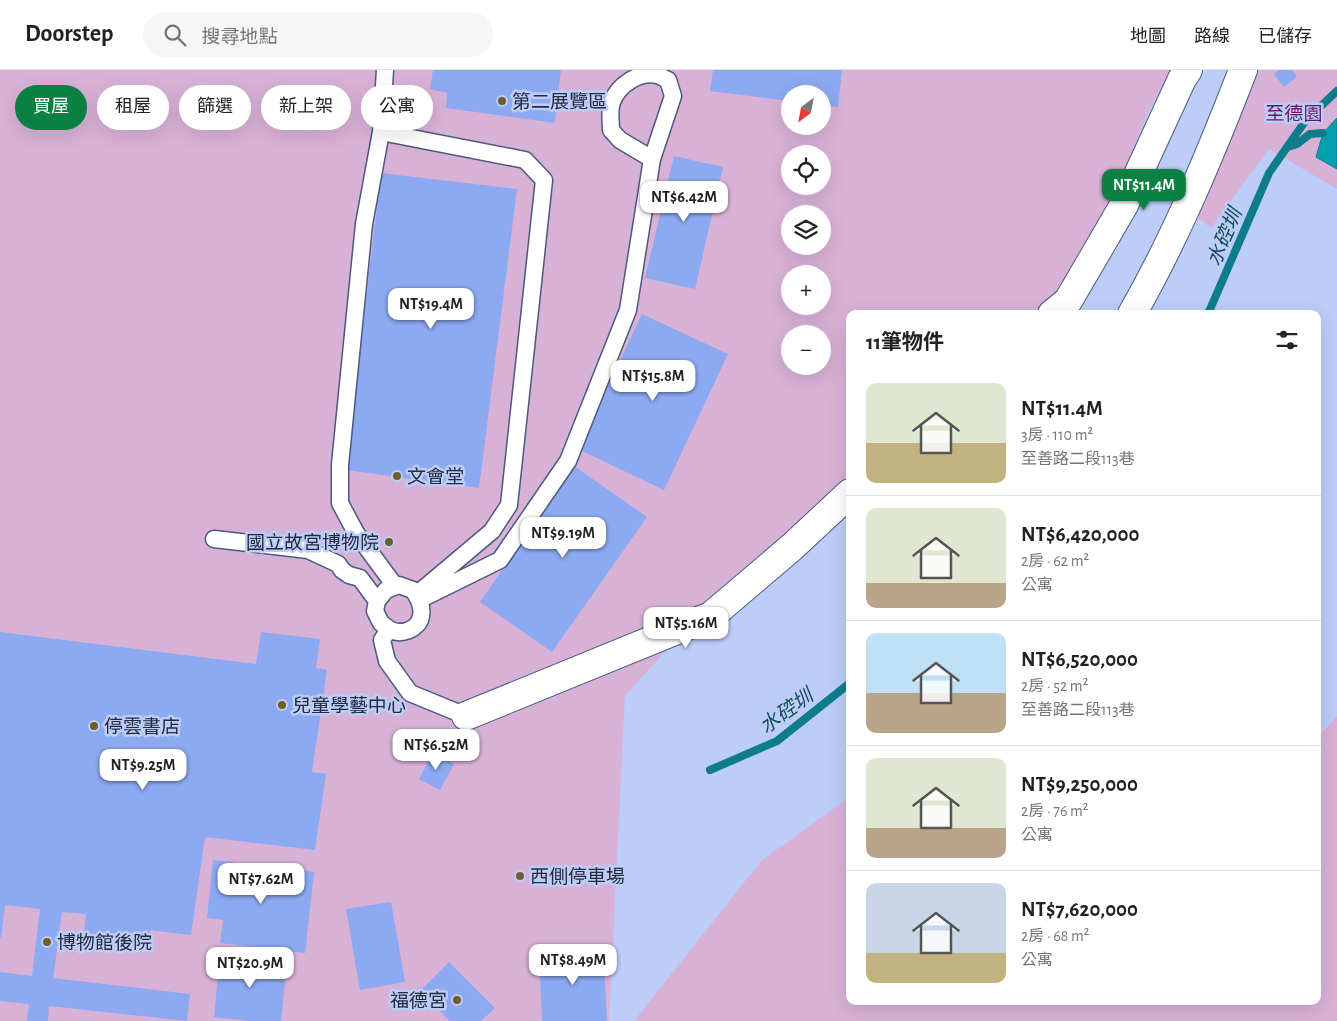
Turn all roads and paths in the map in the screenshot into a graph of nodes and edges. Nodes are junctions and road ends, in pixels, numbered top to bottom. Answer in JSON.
{"nodes":[{"id":1,"x":385,"y":70,"type":"edge"},
{"id":2,"x":1188,"y":70,"type":"edge"},
{"id":3,"x":1243,"y":70,"type":"edge"},
{"id":4,"x":381,"y":132,"type":"junction"},
{"id":5,"x":652,"y":159,"type":"junction"},
{"id":6,"x":1057,"y":310,"type":"edge"},
{"id":7,"x":1134,"y":310,"type":"edge"},
{"id":8,"x":846,"y":497,"type":"edge"},
{"id":9,"x":214,"y":539,"type":"dead end"},
{"id":10,"x":395,"y":586,"type":"junction"},
{"id":11,"x":418,"y":598,"type":"junction"},
{"id":12,"x":377,"y":601,"type":"junction"},
{"id":13,"x":389,"y":630,"type":"junction"},
{"id":14,"x":466,"y":716,"type":"joint"}],
"edges":[{"from":1,"to":4,"type":"lane"},
{"from":2,"to":6,"type":"street"},
{"from":3,"to":7,"type":"street"},
{"from":4,"to":10,"type":"lane"},
{"from":4,"to":11,"type":"lane"},
{"from":5,"to":5,"type":"lane"},
{"from":5,"to":11,"type":"lane"},
{"from":8,"to":14,"type":"street"},
{"from":9,"to":12,"type":"lane"},
{"from":10,"to":11,"type":"lane"},
{"from":10,"to":12,"type":"lane"},
{"from":11,"to":13,"type":"lane"},
{"from":12,"to":13,"type":"lane"},
{"from":13,"to":14,"type":"lane"}]}
